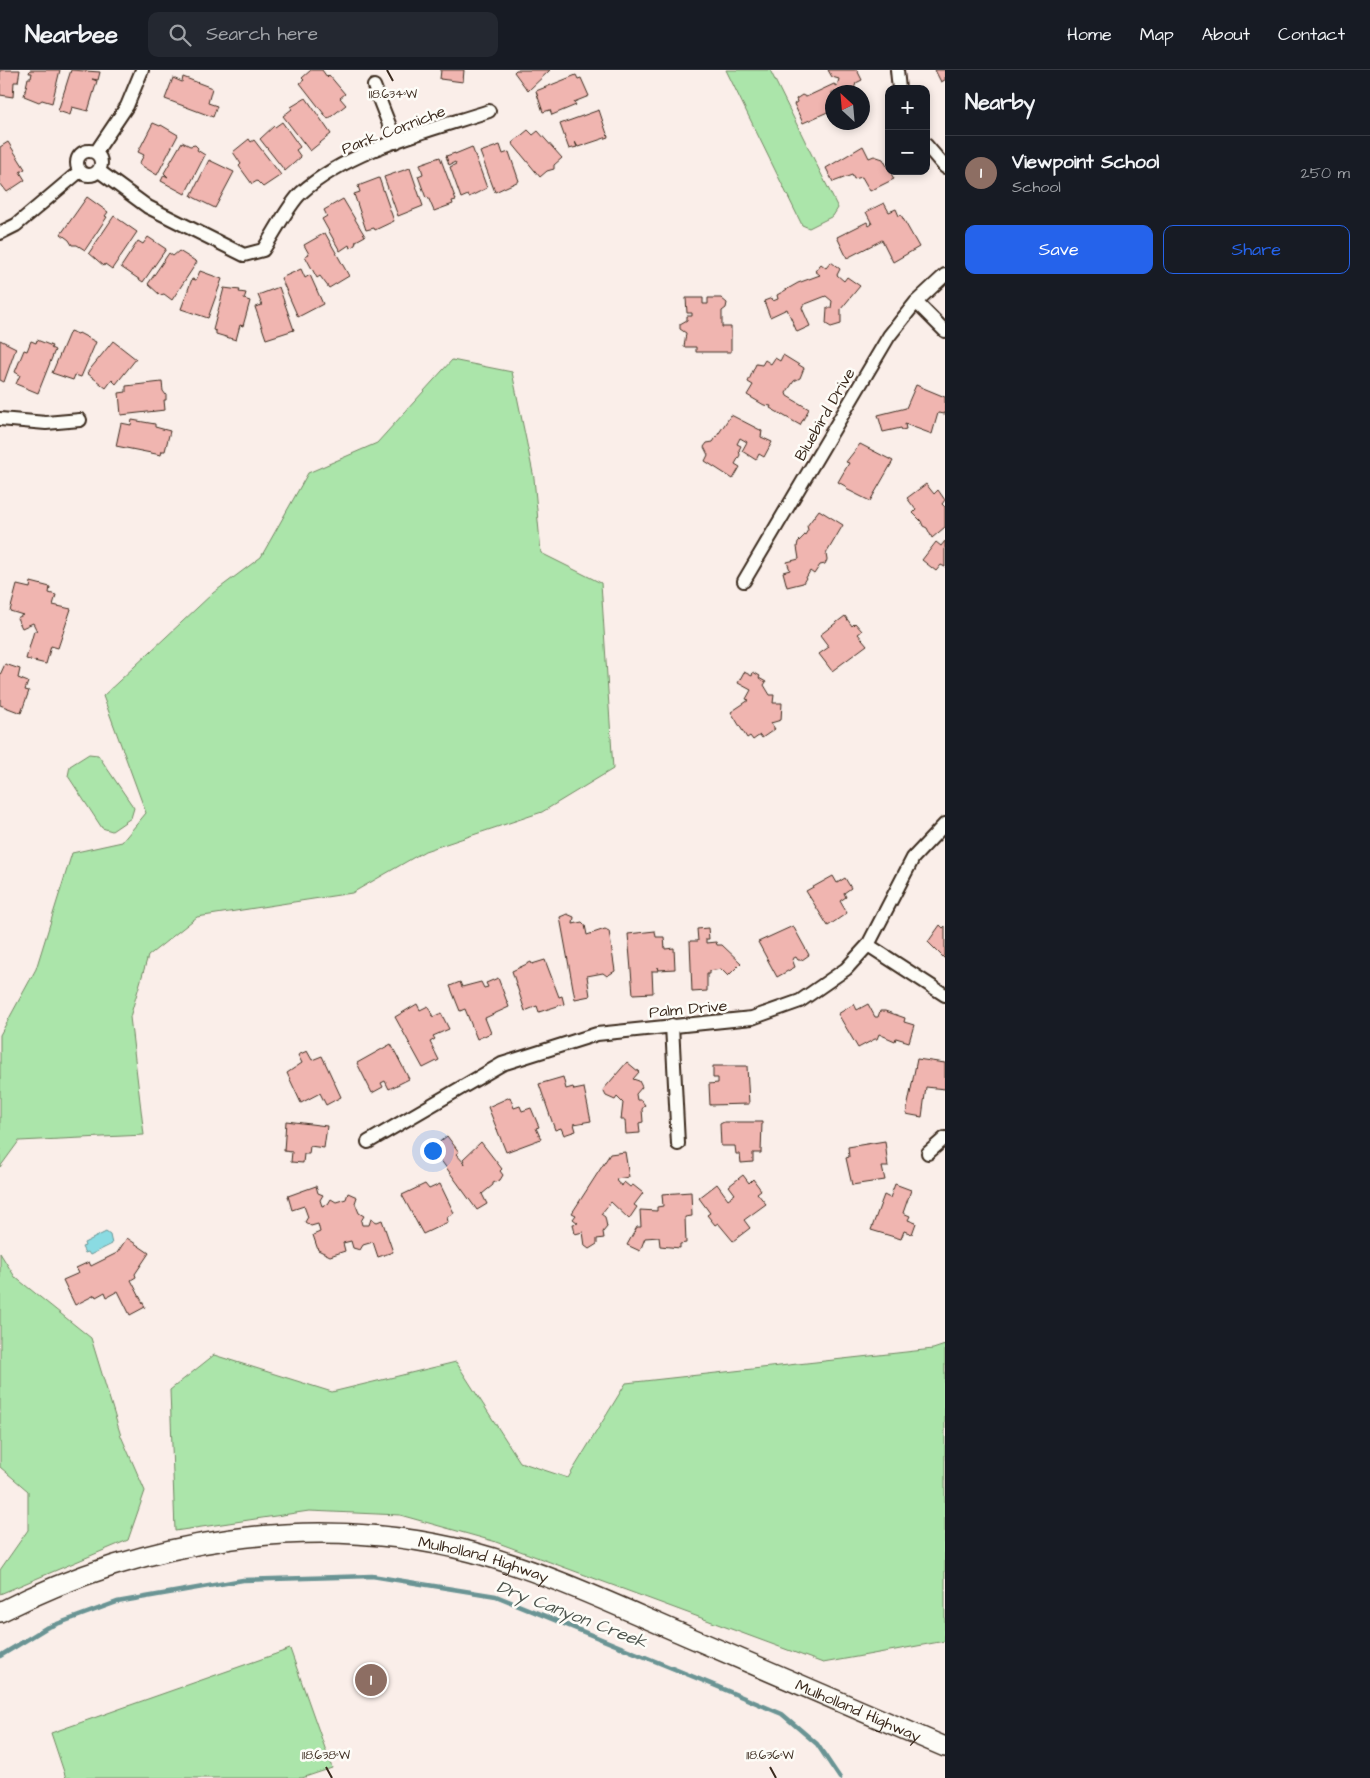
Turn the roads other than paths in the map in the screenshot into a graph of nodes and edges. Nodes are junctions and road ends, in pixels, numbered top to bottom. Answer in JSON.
{"nodes":[{"id":1,"x":142,"y":70,"type":"edge"},
{"id":2,"x":897,"y":70,"type":"edge"},
{"id":3,"x":899,"y":85,"type":"edge"},
{"id":4,"x":374,"y":86,"type":"dead end"},
{"id":5,"x":489,"y":111,"type":"dead end"},
{"id":6,"x":396,"y":142,"type":"junction"},
{"id":7,"x":930,"y":150,"type":"edge"},
{"id":8,"x":96,"y":152,"type":"junction"},
{"id":9,"x":945,"y":167,"type":"edge"},
{"id":10,"x":80,"y":171,"type":"junction"},
{"id":11,"x":99,"y":171,"type":"junction"},
{"id":12,"x":0,"y":233,"type":"edge"},
{"id":13,"x":945,"y":274,"type":"edge"},
{"id":14,"x":916,"y":302,"type":"junction"},
{"id":15,"x":945,"y":331,"type":"edge"},
{"id":16,"x":0,"y":419,"type":"edge"},
{"id":17,"x":80,"y":420,"type":"dead end"},
{"id":18,"x":744,"y":581,"type":"dead end"},
{"id":19,"x":945,"y":824,"type":"edge"},
{"id":20,"x":868,"y":946,"type":"junction"},
{"id":21,"x":945,"y":995,"type":"edge"},
{"id":22,"x":672,"y":1025,"type":"junction"},
{"id":23,"x":945,"y":1138,"type":"edge"},
{"id":24,"x":368,"y":1142,"type":"dead end"},
{"id":25,"x":678,"y":1144,"type":"dead end"},
{"id":26,"x":928,"y":1153,"type":"dead end"},
{"id":27,"x":0,"y":1612,"type":"edge"},
{"id":28,"x":945,"y":1747,"type":"edge"}],
"edges":[{"from":1,"to":8,"type":"street"},
{"from":2,"to":3,"type":"street"},
{"from":4,"to":6,"type":"street"},
{"from":5,"to":6,"type":"street","name":"Park Corniche"},
{"from":6,"to":11,"type":"street","name":"Park Corniche"},
{"from":7,"to":9,"type":"street"},
{"from":8,"to":10,"type":"street"},
{"from":8,"to":11,"type":"street"},
{"from":10,"to":11,"type":"street"},
{"from":10,"to":12,"type":"street"},
{"from":13,"to":14,"type":"street","name":"Bluebird Drive"},
{"from":14,"to":15,"type":"street"},
{"from":14,"to":18,"type":"street","name":"Bluebird Drive"},
{"from":16,"to":17,"type":"street"},
{"from":19,"to":20,"type":"street","name":"Palm Drive"},
{"from":20,"to":21,"type":"street"},
{"from":20,"to":22,"type":"street","name":"Palm Drive"},
{"from":22,"to":24,"type":"street","name":"Palm Drive"},
{"from":22,"to":25,"type":"street"},
{"from":23,"to":26,"type":"street"},
{"from":27,"to":28,"type":"main road","name":"Mulholland Highway"}]}
